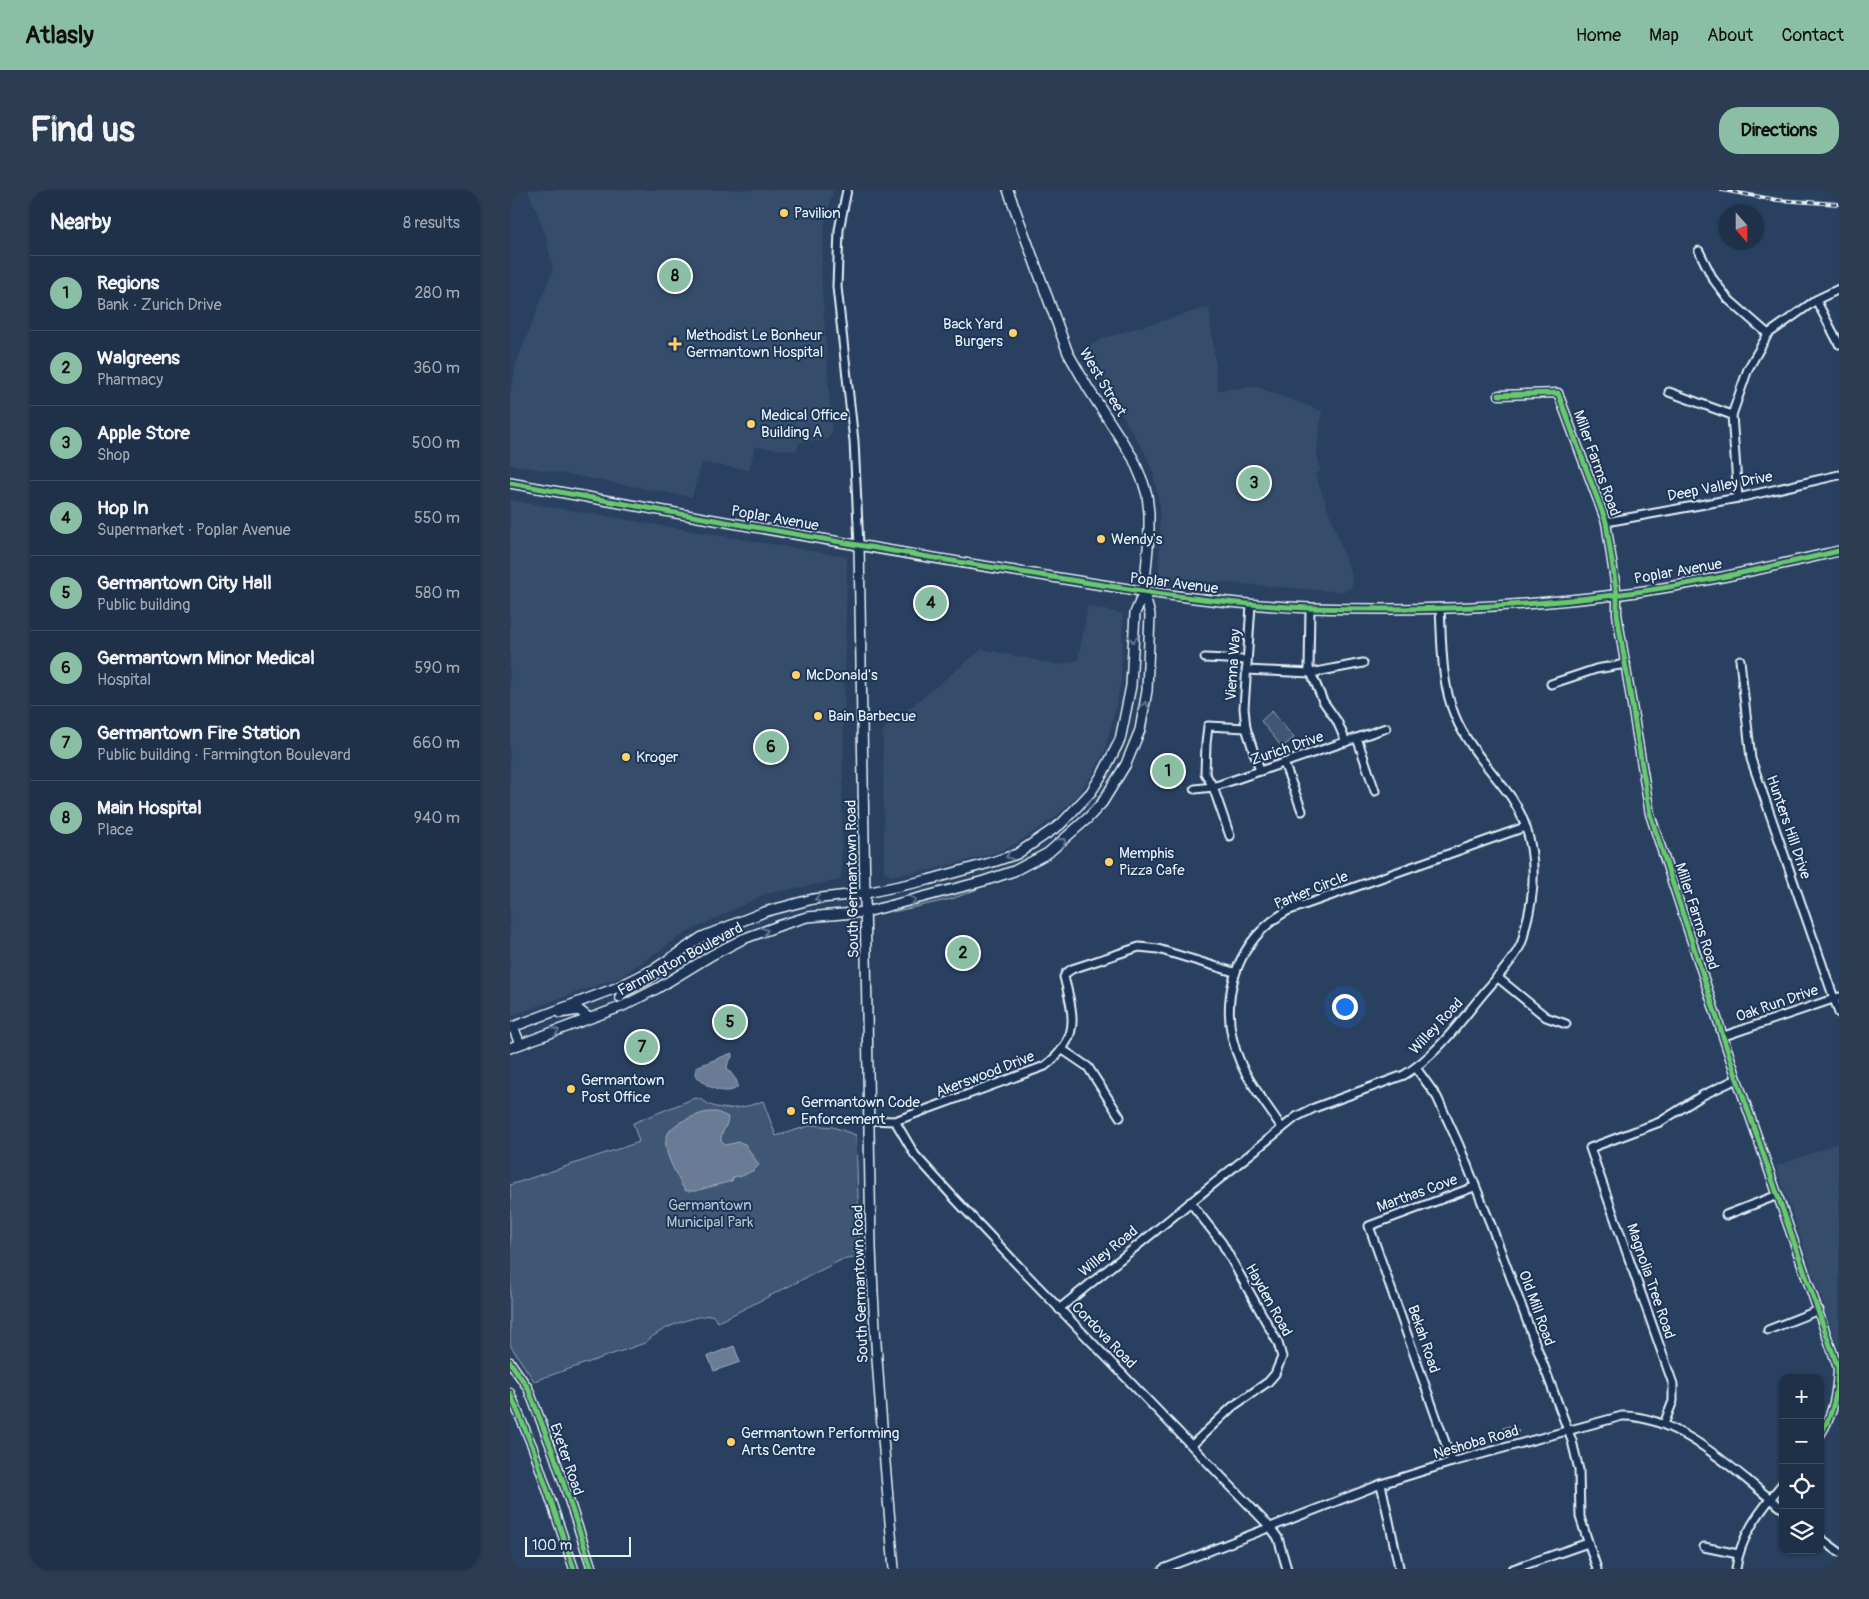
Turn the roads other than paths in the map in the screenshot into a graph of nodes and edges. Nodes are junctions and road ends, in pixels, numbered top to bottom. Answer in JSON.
{"nodes":[{"id":1,"x":846,"y":190,"type":"edge"},
{"id":2,"x":1008,"y":190,"type":"edge"},
{"id":3,"x":1699,"y":251,"type":"dead end"},
{"id":4,"x":1839,"y":289,"type":"edge"},
{"id":5,"x":1816,"y":300,"type":"junction"},
{"id":6,"x":1768,"y":334,"type":"junction"},
{"id":7,"x":1839,"y":344,"type":"edge"},
{"id":8,"x":1670,"y":392,"type":"dead end"},
{"id":9,"x":1500,"y":394,"type":"dead end"},
{"id":10,"x":1732,"y":416,"type":"junction"},
{"id":11,"x":1839,"y":475,"type":"edge"},
{"id":12,"x":510,"y":483,"type":"edge"},
{"id":13,"x":1738,"y":498,"type":"junction"},
{"id":14,"x":1606,"y":522,"type":"junction"},
{"id":15,"x":858,"y":546,"type":"junction"},
{"id":16,"x":1839,"y":551,"type":"edge"},
{"id":17,"x":1144,"y":592,"type":"junction"},
{"id":18,"x":1617,"y":595,"type":"junction"},
{"id":19,"x":1251,"y":605,"type":"junction"},
{"id":20,"x":1310,"y":608,"type":"junction"},
{"id":21,"x":1440,"y":608,"type":"junction"},
{"id":22,"x":1205,"y":658,"type":"dead end"},
{"id":23,"x":1248,"y":660,"type":"junction"},
{"id":24,"x":1740,"y":660,"type":"dead end"},
{"id":25,"x":1362,"y":663,"type":"dead end"},
{"id":26,"x":1626,"y":664,"type":"junction"},
{"id":27,"x":1246,"y":670,"type":"junction"},
{"id":28,"x":1311,"y":673,"type":"junction"},
{"id":29,"x":1551,"y":684,"type":"dead end"},
{"id":30,"x":1246,"y":728,"type":"junction"},
{"id":31,"x":1386,"y":728,"type":"dead end"},
{"id":32,"x":1357,"y":738,"type":"junction"},
{"id":33,"x":1346,"y":742,"type":"junction"},
{"id":34,"x":1284,"y":763,"type":"junction"},
{"id":35,"x":1260,"y":771,"type":"junction"},
{"id":36,"x":1212,"y":788,"type":"junction"},
{"id":37,"x":1195,"y":789,"type":"dead end"},
{"id":38,"x":1375,"y":791,"type":"dead end"},
{"id":39,"x":1302,"y":811,"type":"dead end"},
{"id":40,"x":1525,"y":827,"type":"junction"},
{"id":41,"x":1230,"y":836,"type":"dead end"},
{"id":42,"x":866,"y":894,"type":"junction"},
{"id":43,"x":866,"y":912,"type":"junction"},
{"id":44,"x":1234,"y":972,"type":"junction"},
{"id":45,"x":1498,"y":977,"type":"junction"},
{"id":46,"x":620,"y":997,"type":"junction"},
{"id":47,"x":1836,"y":998,"type":"edge"},
{"id":48,"x":1839,"y":1013,"type":"edge"},
{"id":49,"x":538,"y":1017,"type":"junction"},
{"id":50,"x":589,"y":1018,"type":"junction"},
{"id":51,"x":1566,"y":1024,"type":"dead end"},
{"id":52,"x":512,"y":1027,"type":"edge"},
{"id":53,"x":1724,"y":1036,"type":"junction"},
{"id":54,"x":520,"y":1044,"type":"junction"},
{"id":55,"x":510,"y":1048,"type":"edge"},
{"id":56,"x":1063,"y":1050,"type":"junction"},
{"id":57,"x":1416,"y":1068,"type":"junction"},
{"id":58,"x":1737,"y":1079,"type":"junction"},
{"id":59,"x":1120,"y":1117,"type":"dead end"},
{"id":60,"x":868,"y":1120,"type":"junction"},
{"id":61,"x":896,"y":1121,"type":"junction"},
{"id":62,"x":1282,"y":1128,"type":"junction"},
{"id":63,"x":1474,"y":1186,"type":"junction"},
{"id":64,"x":1778,"y":1195,"type":"junction"},
{"id":65,"x":1190,"y":1202,"type":"junction"},
{"id":66,"x":1726,"y":1215,"type":"dead end"},
{"id":67,"x":1369,"y":1226,"type":"joint"},
{"id":68,"x":1059,"y":1309,"type":"junction"},
{"id":69,"x":1819,"y":1310,"type":"junction"},
{"id":70,"x":1768,"y":1330,"type":"dead end"},
{"id":71,"x":510,"y":1362,"type":"edge"},
{"id":72,"x":510,"y":1392,"type":"edge"},
{"id":73,"x":1664,"y":1424,"type":"junction"},
{"id":74,"x":1824,"y":1429,"type":"edge"},
{"id":75,"x":1568,"y":1430,"type":"junction"},
{"id":76,"x":1192,"y":1445,"type":"junction"},
{"id":77,"x":1452,"y":1462,"type":"junction"},
{"id":78,"x":1381,"y":1484,"type":"junction"},
{"id":79,"x":1779,"y":1489,"type":"edge"},
{"id":80,"x":1770,"y":1499,"type":"junction"},
{"id":81,"x":1779,"y":1506,"type":"edge"},
{"id":82,"x":1270,"y":1527,"type":"junction"},
{"id":83,"x":1824,"y":1541,"type":"edge"},
{"id":84,"x":1588,"y":1543,"type":"junction"},
{"id":85,"x":1704,"y":1547,"type":"dead end"},
{"id":86,"x":1839,"y":1552,"type":"edge"},
{"id":87,"x":1738,"y":1554,"type":"junction"},
{"id":88,"x":1399,"y":1567,"type":"dead end"},
{"id":89,"x":574,"y":1569,"type":"edge"},
{"id":90,"x":592,"y":1569,"type":"edge"},
{"id":91,"x":894,"y":1569,"type":"edge"},
{"id":92,"x":1164,"y":1569,"type":"edge"},
{"id":93,"x":1287,"y":1569,"type":"edge"},
{"id":94,"x":1513,"y":1569,"type":"edge"},
{"id":95,"x":1597,"y":1569,"type":"edge"},
{"id":96,"x":1736,"y":1569,"type":"edge"}],
"edges":[{"from":1,"to":15,"type":"street","name":"South Germantown Road"},
{"from":2,"to":17,"type":"main road","name":"West Street"},
{"from":3,"to":6,"type":"street"},
{"from":4,"to":5,"type":"street"},
{"from":5,"to":6,"type":"street"},
{"from":5,"to":7,"type":"street"},
{"from":6,"to":10,"type":"street"},
{"from":8,"to":10,"type":"street"},
{"from":9,"to":14,"type":"street","name":"Miller Farms Road"},
{"from":10,"to":13,"type":"street"},
{"from":11,"to":13,"type":"street","name":"Deep Valley Drive"},
{"from":12,"to":15,"type":"main road","name":"Poplar Avenue"},
{"from":13,"to":14,"type":"street","name":"Deep Valley Drive"},
{"from":14,"to":18,"type":"street","name":"Miller Farms Road"},
{"from":15,"to":17,"type":"main road","name":"Poplar Avenue"},
{"from":15,"to":42,"type":"main road","name":"South Germantown Road"},
{"from":16,"to":18,"type":"main road","name":"Poplar Avenue"},
{"from":17,"to":19,"type":"main road","name":"Poplar Avenue"},
{"from":17,"to":42,"type":"main road","name":"Farmington Boulevard","one_way":true},
{"from":43,"to":17,"type":"main road","name":"Farmington Boulevard","one_way":true},
{"from":18,"to":21,"type":"main road","name":"Poplar Avenue"},
{"from":18,"to":26,"type":"street","name":"Miller Farms Road"},
{"from":19,"to":20,"type":"main road","name":"Poplar Avenue"},
{"from":19,"to":23,"type":"street","name":"Vienna Way"},
{"from":20,"to":21,"type":"main road","name":"Poplar Avenue"},
{"from":20,"to":28,"type":"street"},
{"from":21,"to":40,"type":"street","name":"Willey Road"},
{"from":22,"to":23,"type":"street"},
{"from":23,"to":27,"type":"street","name":"Vienna Way"},
{"from":24,"to":47,"type":"street","name":"Hunters Hill Drive"},
{"from":25,"to":28,"type":"street"},
{"from":26,"to":29,"type":"street"},
{"from":26,"to":53,"type":"street","name":"Miller Farms Road"},
{"from":27,"to":28,"type":"street"},
{"from":27,"to":30,"type":"street","name":"Vienna Way"},
{"from":28,"to":33,"type":"street"},
{"from":30,"to":35,"type":"street","name":"Vienna Way"},
{"from":30,"to":36,"type":"street"},
{"from":31,"to":32,"type":"street","name":"Zurich Drive"},
{"from":32,"to":33,"type":"street","name":"Zurich Drive"},
{"from":32,"to":38,"type":"street"},
{"from":33,"to":34,"type":"street","name":"Zurich Drive"},
{"from":34,"to":35,"type":"street","name":"Zurich Drive"},
{"from":34,"to":39,"type":"street"},
{"from":35,"to":36,"type":"street","name":"Zurich Drive"},
{"from":36,"to":37,"type":"street","name":"Zurich Drive"},
{"from":36,"to":41,"type":"street"},
{"from":40,"to":44,"type":"street","name":"Parker Circle"},
{"from":40,"to":45,"type":"street","name":"Willey Road"},
{"from":42,"to":43,"type":"main road","name":"South Germantown Road"},
{"from":42,"to":46,"type":"main road","name":"Farmington Boulevard","one_way":true},
{"from":46,"to":43,"type":"main road","name":"Farmington Boulevard","one_way":true},
{"from":43,"to":60,"type":"main road","name":"South Germantown Road"},
{"from":44,"to":56,"type":"street"},
{"from":44,"to":62,"type":"street","name":"Parker Circle"},
{"from":45,"to":51,"type":"street"},
{"from":45,"to":57,"type":"street","name":"Willey Road"},
{"from":46,"to":49,"type":"main road","name":"Farmington Boulevard"},
{"from":46,"to":50,"type":"main road","name":"Farmington Boulevard"},
{"from":47,"to":48,"type":"street","name":"Hunters Hill Drive"},
{"from":47,"to":53,"type":"street","name":"Oak Run Drive"},
{"from":49,"to":50,"type":"main road"},
{"from":49,"to":52,"type":"main road","name":"Farmington Boulevard"},
{"from":54,"to":50,"type":"main road","name":"Farmington Boulevard","one_way":true},
{"from":52,"to":54,"type":"main road"},
{"from":53,"to":58,"type":"street","name":"Miller Farms Road"},
{"from":54,"to":55,"type":"main road","name":"Farmington Boulevard"},
{"from":56,"to":59,"type":"street"},
{"from":56,"to":61,"type":"street","name":"Akerswood Drive"},
{"from":57,"to":62,"type":"street","name":"Willey Road"},
{"from":57,"to":63,"type":"street","name":"Old Mill Road"},
{"from":58,"to":64,"type":"street","name":"Miller Farms Road"},
{"from":58,"to":73,"type":"street","name":"Magnolia Tree Road"},
{"from":60,"to":61,"type":"street","name":"Akerswood Drive"},
{"from":60,"to":91,"type":"main road","name":"South Germantown Road"},
{"from":61,"to":68,"type":"street","name":"Cordova Road"},
{"from":62,"to":65,"type":"street","name":"Willey Road"},
{"from":63,"to":67,"type":"street","name":"Marthas Cove"},
{"from":63,"to":75,"type":"street","name":"Old Mill Road"},
{"from":64,"to":66,"type":"street"},
{"from":64,"to":69,"type":"street","name":"Miller Farms Road"},
{"from":65,"to":68,"type":"street","name":"Willey Road"},
{"from":65,"to":76,"type":"street","name":"Hayden Road"},
{"from":67,"to":77,"type":"street","name":"Bekah Road"},
{"from":68,"to":76,"type":"street","name":"Cordova Road"},
{"from":69,"to":70,"type":"street"},
{"from":69,"to":74,"type":"street","name":"Miller Farms Road"},
{"from":71,"to":90,"type":"street","name":"Exeter Road"},
{"from":72,"to":89,"type":"street","name":"Exeter Road"},
{"from":73,"to":75,"type":"street","name":"Neshoba Road"},
{"from":73,"to":80,"type":"street","name":"Neshoba Road"},
{"from":75,"to":77,"type":"street","name":"Neshoba Road"},
{"from":75,"to":84,"type":"street","name":"Old Mill Road"},
{"from":76,"to":82,"type":"street","name":"Cordova Road"},
{"from":77,"to":78,"type":"street","name":"Neshoba Road"},
{"from":78,"to":82,"type":"street","name":"Neshoba Road"},
{"from":78,"to":88,"type":"street"},
{"from":79,"to":80,"type":"street"},
{"from":80,"to":81,"type":"street","name":"Neshoba Road"},
{"from":80,"to":87,"type":"street"},
{"from":82,"to":92,"type":"street","name":"Neshoba Road"},
{"from":82,"to":93,"type":"street","name":"Cordova Road"},
{"from":83,"to":86,"type":"street"},
{"from":84,"to":94,"type":"street"},
{"from":84,"to":95,"type":"street","name":"Old Mill Road"},
{"from":85,"to":87,"type":"street"},
{"from":87,"to":96,"type":"street"}]}
